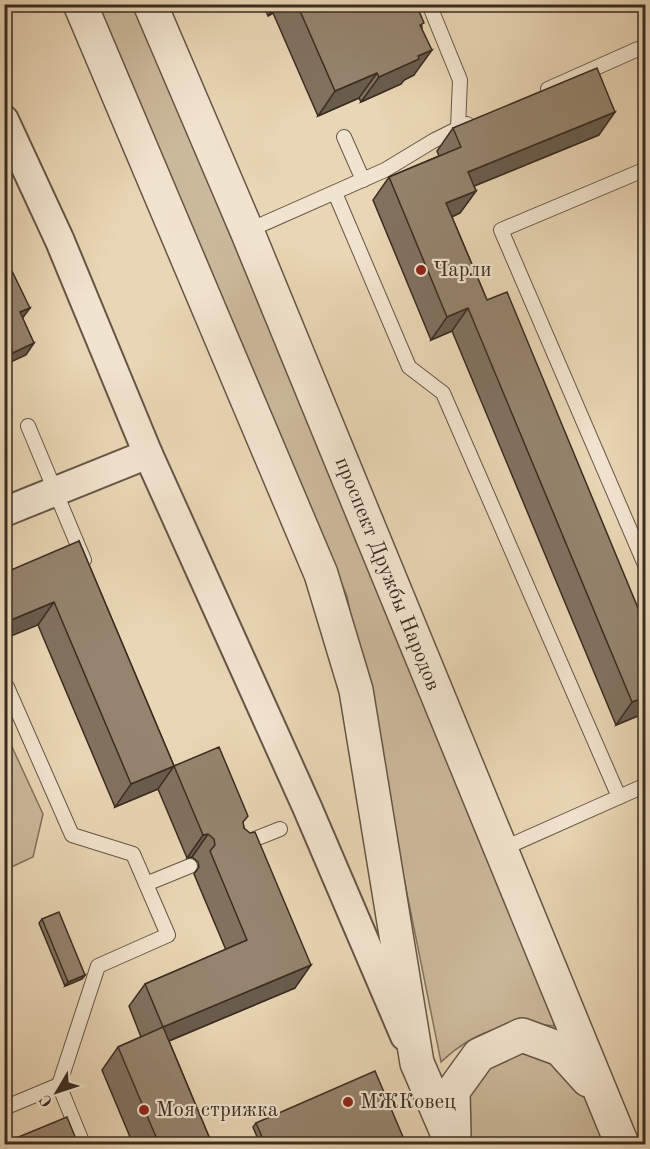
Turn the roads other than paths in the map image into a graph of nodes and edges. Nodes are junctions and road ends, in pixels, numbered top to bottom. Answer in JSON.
{"nodes":[{"id":1,"x":80,"y":4,"type":"edge"},
{"id":2,"x":429,"y":4,"type":"edge"},
{"id":3,"x":158,"y":7,"type":"edge"},
{"id":4,"x":645,"y":50,"type":"edge"},
{"id":5,"x":534,"y":95,"type":"edge"},
{"id":6,"x":480,"y":119,"type":"edge"},
{"id":7,"x":4,"y":120,"type":"edge"},
{"id":8,"x":458,"y":128,"type":"junction"},
{"id":9,"x":344,"y":137,"type":"dead end"},
{"id":10,"x":645,"y":169,"type":"edge"},
{"id":11,"x":363,"y":180,"type":"junction"},
{"id":12,"x":335,"y":193,"type":"junction"},
{"id":13,"x":247,"y":231,"type":"junction"},
{"id":14,"x":28,"y":426,"type":"dead end"},
{"id":15,"x":148,"y":454,"type":"junction"},
{"id":16,"x":55,"y":492,"type":"junction"},
{"id":17,"x":4,"y":512,"type":"edge"},
{"id":18,"x":645,"y":567,"type":"edge"},
{"id":19,"x":91,"y":577,"type":"edge"},
{"id":20,"x":4,"y":688,"type":"edge"},
{"id":21,"x":645,"y":785,"type":"edge"},
{"id":22,"x":619,"y":796,"type":"junction"},
{"id":23,"x":280,"y":829,"type":"dead end"},
{"id":24,"x":236,"y":847,"type":"edge"},
{"id":25,"x":500,"y":850,"type":"junction"},
{"id":26,"x":190,"y":866,"type":"dead end"},
{"id":27,"x":146,"y":884,"type":"junction"},
{"id":28,"x":417,"y":1063,"type":"junction"},
{"id":29,"x":58,"y":1085,"type":"junction"},
{"id":30,"x":599,"y":1092,"type":"junction"},
{"id":31,"x":4,"y":1108,"type":"edge"},
{"id":32,"x":83,"y":1144,"type":"edge"},
{"id":33,"x":453,"y":1144,"type":"edge"},
{"id":34,"x":622,"y":1144,"type":"edge"}],
"edges":[{"from":1,"to":28,"type":"street"},
{"from":2,"to":8,"type":"lane"},
{"from":3,"to":13,"type":"street","name":"проспект Дружбы Народов"},
{"from":4,"to":5,"type":"lane"},
{"from":6,"to":8,"type":"lane"},
{"from":7,"to":15,"type":"street"},
{"from":8,"to":11,"type":"lane"},
{"from":9,"to":11,"type":"lane"},
{"from":10,"to":18,"type":"lane"},
{"from":11,"to":12,"type":"lane"},
{"from":12,"to":13,"type":"lane"},
{"from":12,"to":22,"type":"lane"},
{"from":13,"to":25,"type":"street","name":"проспект Дружбы Народов"},
{"from":14,"to":16,"type":"lane"},
{"from":15,"to":16,"type":"street"},
{"from":15,"to":28,"type":"street"},
{"from":16,"to":17,"type":"street"},
{"from":16,"to":19,"type":"lane"},
{"from":20,"to":27,"type":"lane"},
{"from":21,"to":22,"type":"lane"},
{"from":22,"to":25,"type":"lane"},
{"from":23,"to":24,"type":"lane"},
{"from":25,"to":30,"type":"street","name":"проспект Дружбы Народов"},
{"from":26,"to":27,"type":"lane"},
{"from":27,"to":29,"type":"lane"},
{"from":28,"to":33,"type":"street"},
{"from":29,"to":31,"type":"lane"},
{"from":29,"to":32,"type":"lane"},
{"from":30,"to":33,"type":"street"},
{"from":30,"to":34,"type":"street","name":"проспект Дружбы Народов"}]}
